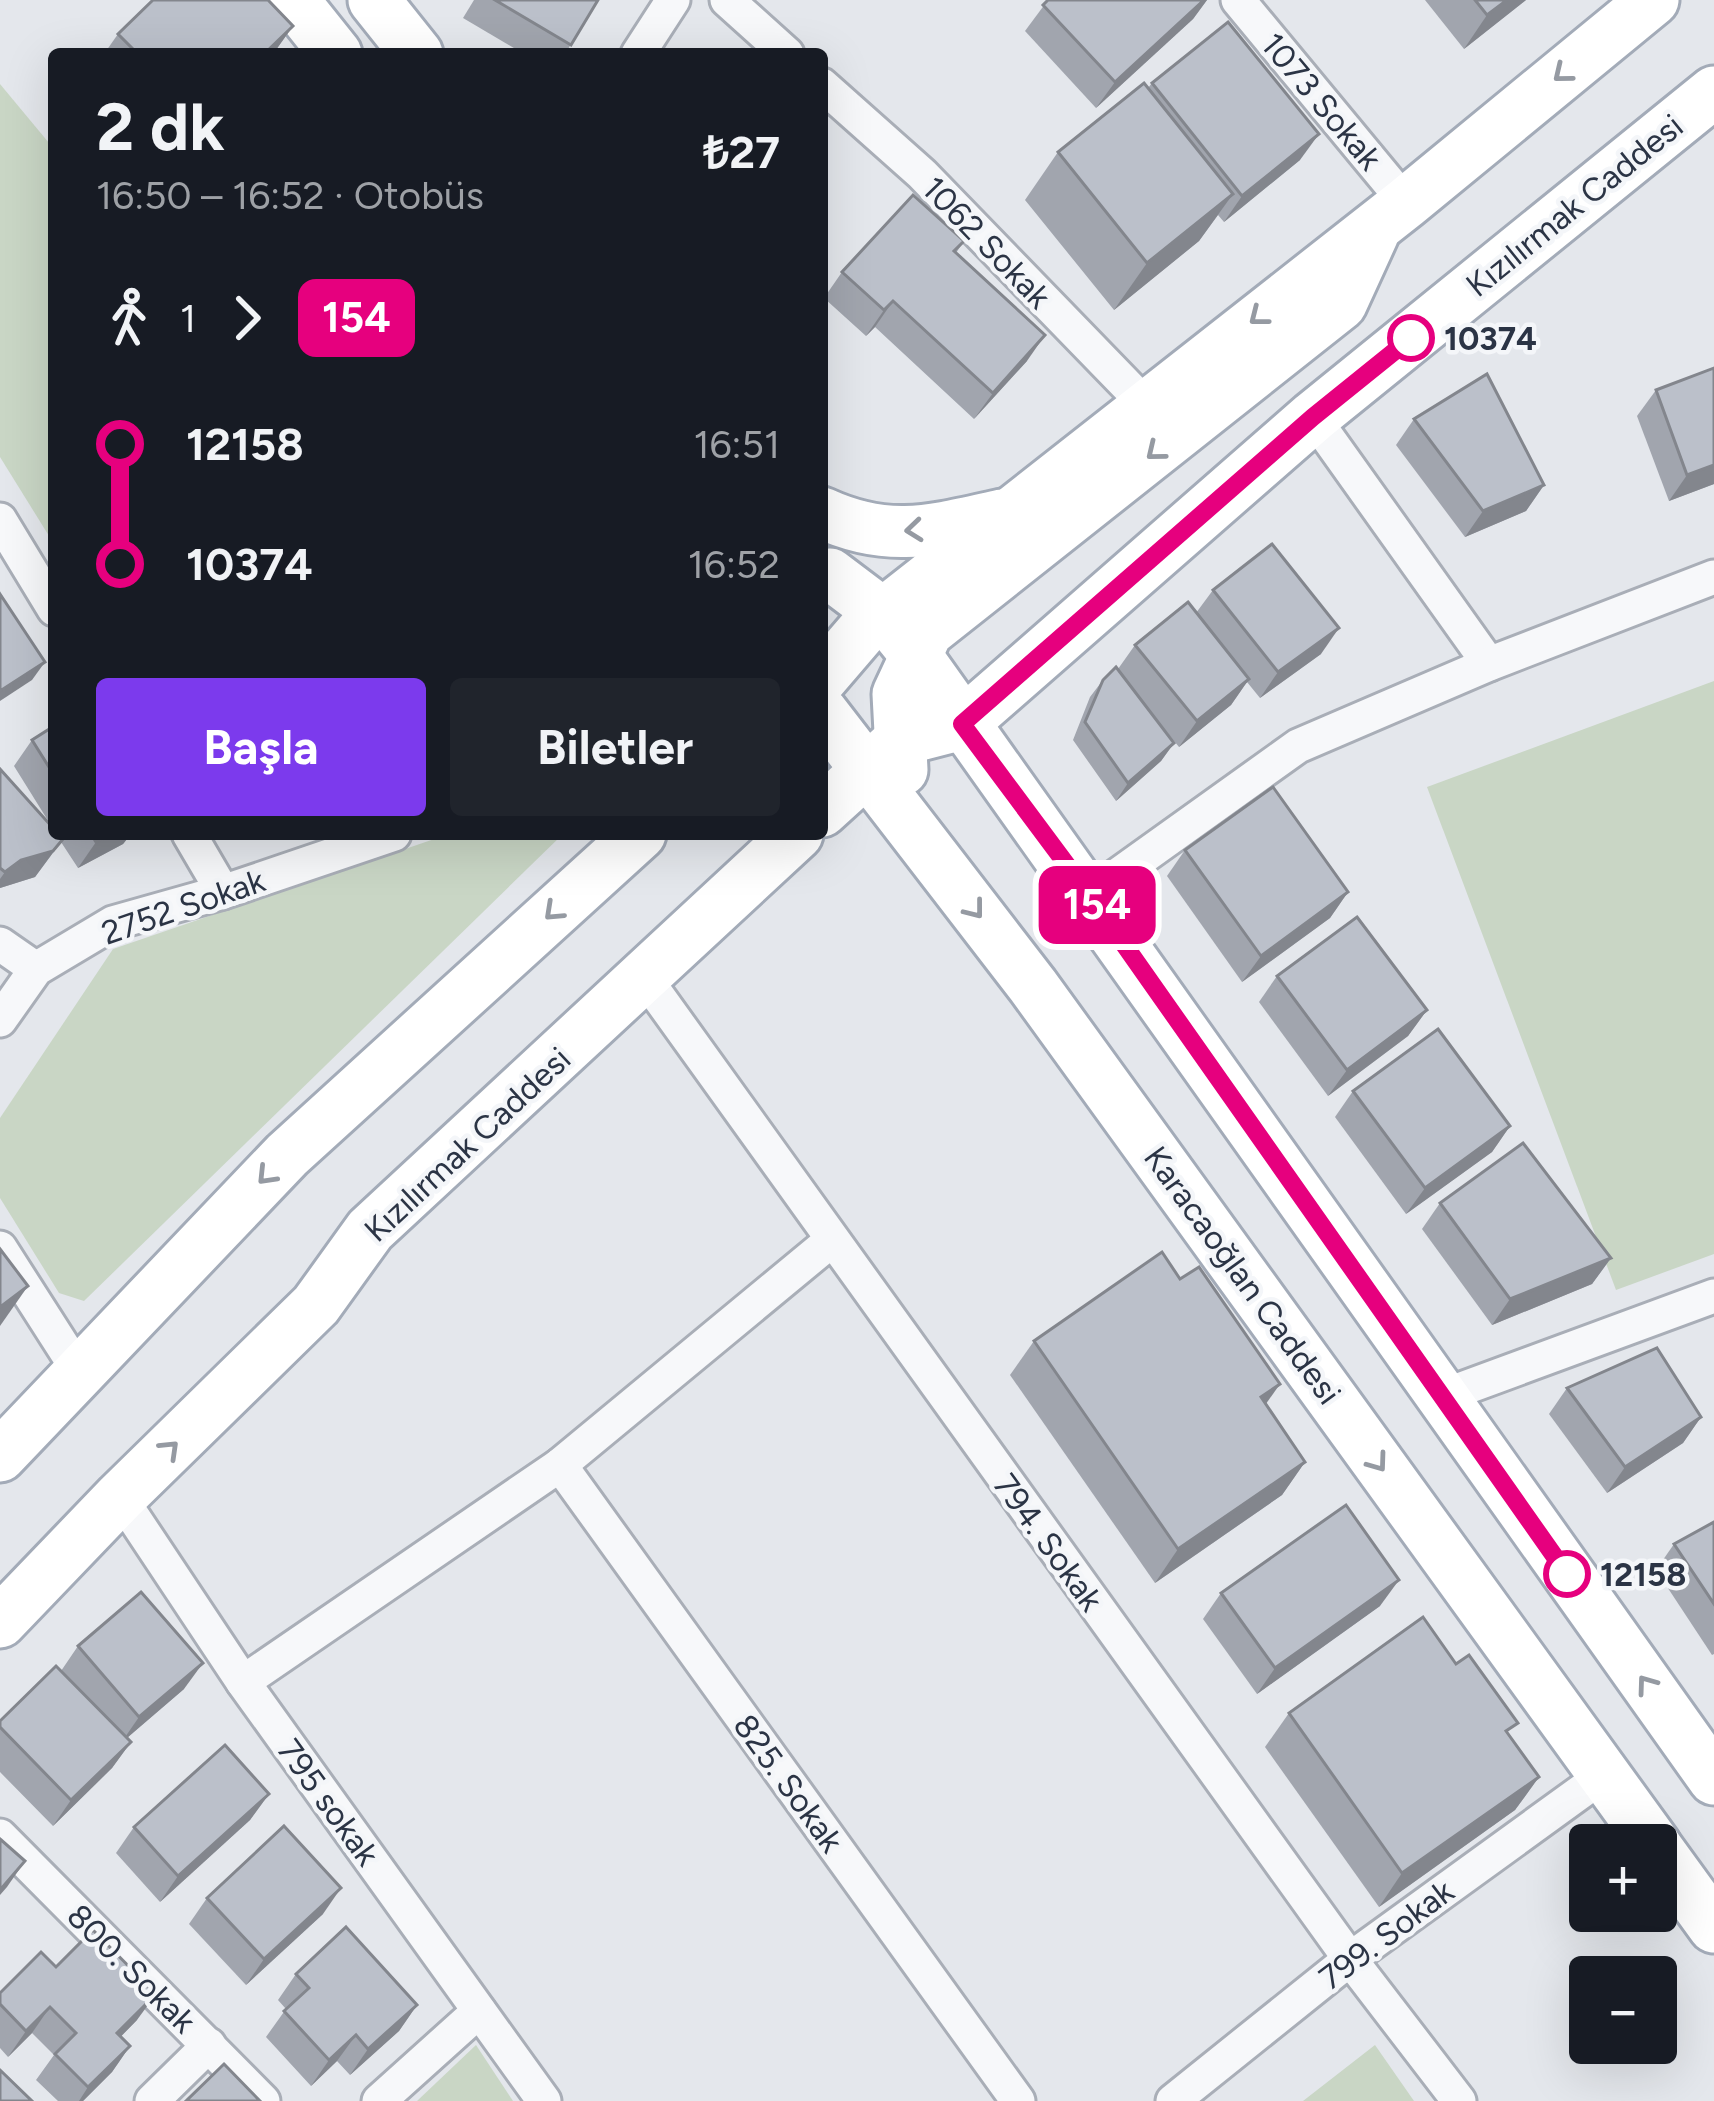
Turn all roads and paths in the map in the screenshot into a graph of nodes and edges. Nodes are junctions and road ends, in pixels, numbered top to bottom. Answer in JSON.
{"nodes":[{"id":1,"x":293,"y":0,"type":"edge"},
{"id":2,"x":374,"y":0,"type":"edge"},
{"id":3,"x":673,"y":0,"type":"edge"},
{"id":4,"x":727,"y":0,"type":"edge"},
{"id":5,"x":1238,"y":0,"type":"edge"},
{"id":6,"x":1653,"y":0,"type":"edge"},
{"id":7,"x":331,"y":48,"type":"edge"},
{"id":8,"x":413,"y":48,"type":"edge"},
{"id":9,"x":642,"y":48,"type":"edge"},
{"id":10,"x":781,"y":48,"type":"edge"},
{"id":11,"x":828,"y":90,"type":"edge"},
{"id":12,"x":1714,"y":92,"type":"edge"},
{"id":13,"x":1392,"y":213,"type":"junction"},
{"id":14,"x":1146,"y":405,"type":"junction"},
{"id":15,"x":1313,"y":417,"type":"junction"},
{"id":16,"x":1008,"y":514,"type":"junction"},
{"id":17,"x":828,"y":515,"type":"edge"},
{"id":18,"x":0,"y":520,"type":"edge"},
{"id":19,"x":828,"y":571,"type":"edge"},
{"id":20,"x":1714,"y":577,"type":"edge"},
{"id":21,"x":48,"y":599,"type":"edge"},
{"id":22,"x":874,"y":622,"type":"junction"},
{"id":23,"x":916,"y":656,"type":"junction"},
{"id":24,"x":1489,"y":664,"type":"junction"},
{"id":25,"x":828,"y":672,"type":"edge"},
{"id":26,"x":962,"y":724,"type":"junction"},
{"id":27,"x":852,"y":748,"type":"edge"},
{"id":28,"x":828,"y":798,"type":"edge"},
{"id":29,"x":193,"y":840,"type":"edge"},
{"id":30,"x":376,"y":840,"type":"edge"},
{"id":31,"x":633,"y":840,"type":"edge"},
{"id":32,"x":748,"y":840,"type":"edge"},
{"id":33,"x":791,"y":840,"type":"edge"},
{"id":34,"x":223,"y":892,"type":"junction"},
{"id":35,"x":1090,"y":896,"type":"junction"},
{"id":36,"x":0,"y":944,"type":"edge"},
{"id":37,"x":36,"y":969,"type":"junction"},
{"id":38,"x":645,"y":978,"type":"junction"},
{"id":39,"x":0,"y":1020,"type":"edge"},
{"id":40,"x":832,"y":1240,"type":"junction"},
{"id":41,"x":0,"y":1248,"type":"edge"},
{"id":42,"x":1714,"y":1296,"type":"edge"},
{"id":43,"x":316,"y":1306,"type":"junction"},
{"id":44,"x":78,"y":1370,"type":"junction"},
{"id":45,"x":1440,"y":1397,"type":"junction"},
{"id":46,"x":0,"y":1456,"type":"edge"},
{"id":47,"x":560,"y":1465,"type":"junction"},
{"id":48,"x":120,"y":1497,"type":"junction"},
{"id":49,"x":0,"y":1622,"type":"edge"},
{"id":50,"x":242,"y":1682,"type":"junction"},
{"id":51,"x":1704,"y":1746,"type":"edge"},
{"id":52,"x":1604,"y":1775,"type":"junction"},
{"id":53,"x":1639,"y":1824,"type":"edge"},
{"id":54,"x":0,"y":1836,"type":"edge"},
{"id":55,"x":1677,"y":1876,"type":"edge"},
{"id":56,"x":1714,"y":1927,"type":"edge"},
{"id":57,"x":1350,"y":1959,"type":"junction"},
{"id":58,"x":479,"y":2011,"type":"junction"},
{"id":59,"x":209,"y":2045,"type":"junction"},
{"id":60,"x":152,"y":2101,"type":"edge"},
{"id":61,"x":263,"y":2101,"type":"edge"},
{"id":62,"x":380,"y":2101,"type":"edge"},
{"id":63,"x":544,"y":2101,"type":"edge"},
{"id":64,"x":1018,"y":2101,"type":"edge"},
{"id":65,"x":1173,"y":2101,"type":"edge"},
{"id":66,"x":1460,"y":2101,"type":"edge"}],
"edges":[{"from":1,"to":7,"type":"main road"},
{"from":2,"to":8,"type":"main road"},
{"from":3,"to":9,"type":"street"},
{"from":4,"to":10,"type":"street"},
{"from":5,"to":13,"type":"street","name":"1073 Sokak"},
{"from":6,"to":13,"type":"main road","one_way":true},
{"from":11,"to":14,"type":"street","name":"1062 Sokak"},
{"from":12,"to":15,"type":"main road","name":"Kızılırmak Caddesi"},
{"from":13,"to":14,"type":"main road","one_way":true},
{"from":13,"to":23,"type":"main road","one_way":true},
{"from":14,"to":16,"type":"main road"},
{"from":15,"to":24,"type":"street"},
{"from":15,"to":26,"type":"main road","name":"Kızılırmak Caddesi"},
{"from":16,"to":17,"type":"main road","one_way":true},
{"from":16,"to":22,"type":"main road"},
{"from":18,"to":21,"type":"street"},
{"from":19,"to":22,"type":"main road"},
{"from":20,"to":24,"type":"street"},
{"from":22,"to":23,"type":"main road"},
{"from":22,"to":25,"type":"main road"},
{"from":22,"to":27,"type":"main road"},
{"from":23,"to":26,"type":"main road"},
{"from":23,"to":27,"type":"main road"},
{"from":24,"to":35,"type":"street"},
{"from":26,"to":27,"type":"main road","name":"Kızılırmak Caddesi"},
{"from":26,"to":35,"type":"main road"},
{"from":27,"to":28,"type":"main road","name":"Kızılırmak Caddesi"},
{"from":27,"to":52,"type":"main road","name":"Karacaoğlan Caddesi","one_way":true},
{"from":29,"to":34,"type":"street"},
{"from":30,"to":34,"type":"street","name":"2752 Sokak"},
{"from":31,"to":44,"type":"main road","one_way":true},
{"from":32,"to":43,"type":"main road"},
{"from":33,"to":38,"type":"main road","name":"Kızılırmak Caddesi"},
{"from":34,"to":37,"type":"street","name":"2752 Sokak"},
{"from":35,"to":45,"type":"main road"},
{"from":36,"to":37,"type":"street"},
{"from":37,"to":39,"type":"street","name":"2752 Sokak"},
{"from":38,"to":40,"type":"street","name":"794. Sokak"},
{"from":38,"to":43,"type":"main road","name":"Kızılırmak Caddesi"},
{"from":40,"to":47,"type":"street"},
{"from":40,"to":57,"type":"street","name":"794. Sokak"},
{"from":41,"to":44,"type":"street"},
{"from":42,"to":45,"type":"street"},
{"from":48,"to":43,"type":"main road","name":"Kızılırmak Caddesi","one_way":true},
{"from":44,"to":46,"type":"main road"},
{"from":51,"to":45,"type":"main road","one_way":true},
{"from":47,"to":50,"type":"street"},
{"from":47,"to":64,"type":"street","name":"825. Sokak"},
{"from":48,"to":49,"type":"main road","name":"Kızılırmak Caddesi"},
{"from":48,"to":50,"type":"street","name":"795 sokak"},
{"from":50,"to":58,"type":"street","name":"795 sokak"},
{"from":52,"to":53,"type":"main road","name":"Karacaoğlan Caddesi"},
{"from":52,"to":57,"type":"street","name":"799. Sokak"},
{"from":54,"to":59,"type":"street","name":"800. Sokak"},
{"from":55,"to":56,"type":"main road","name":"Karacaoğlan Caddesi"},
{"from":57,"to":65,"type":"street","name":"799. Sokak"},
{"from":57,"to":66,"type":"street","name":"794. Sokak"},
{"from":58,"to":62,"type":"street"},
{"from":58,"to":63,"type":"street","name":"795 sokak"},
{"from":59,"to":60,"type":"street"},
{"from":59,"to":61,"type":"street","name":"800. Sokak"}]}
